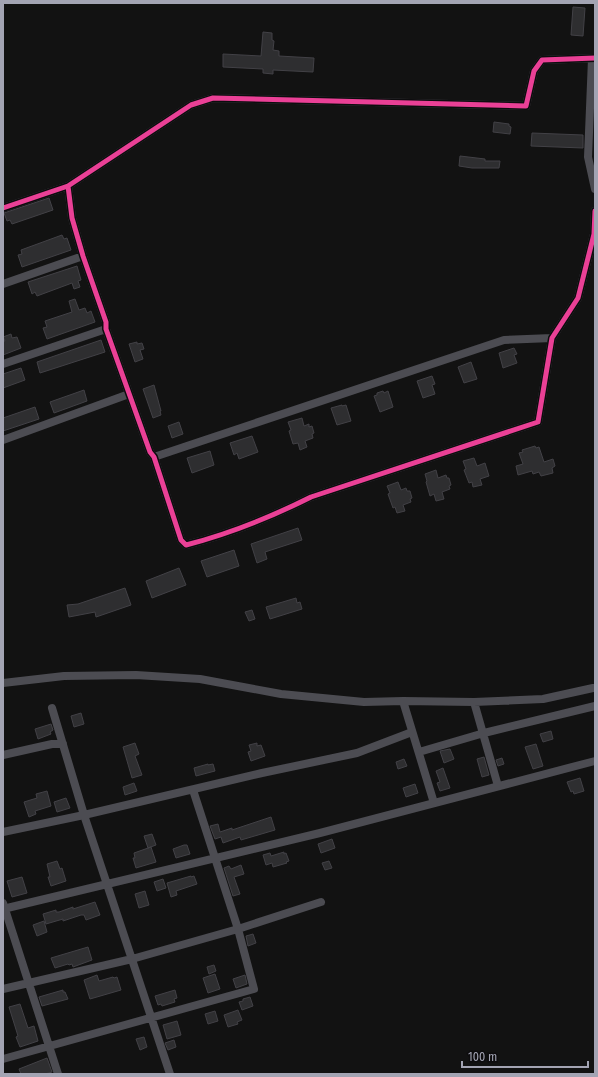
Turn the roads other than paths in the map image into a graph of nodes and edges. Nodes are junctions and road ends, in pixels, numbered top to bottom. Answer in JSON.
{"nodes":[{"id":1,"x":593,"y":58,"type":"edge"},
{"id":2,"x":68,"y":186,"type":"junction"},
{"id":3,"x":595,"y":189,"type":"edge"},
{"id":4,"x":3,"y":208,"type":"edge"},
{"id":5,"x":595,"y":211,"type":"edge"},
{"id":6,"x":83,"y":256,"type":"junction"},
{"id":7,"x":3,"y":284,"type":"edge"},
{"id":8,"x":106,"y":329,"type":"junction"},
{"id":9,"x":552,"y":338,"type":"junction"},
{"id":10,"x":3,"y":364,"type":"edge"},
{"id":11,"x":129,"y":394,"type":"junction"},
{"id":12,"x":3,"y":440,"type":"edge"},
{"id":13,"x":154,"y":457,"type":"junction"},
{"id":14,"x":3,"y":682,"type":"edge"},
{"id":15,"x":593,"y":688,"type":"dead end"},
{"id":16,"x":403,"y":701,"type":"junction"},
{"id":17,"x":474,"y":702,"type":"junction"},
{"id":18,"x":595,"y":706,"type":"edge"},
{"id":19,"x":52,"y":708,"type":"dead end"},
{"id":20,"x":412,"y":732,"type":"junction"},
{"id":21,"x":484,"y":733,"type":"junction"},
{"id":22,"x":62,"y":744,"type":"junction"},
{"id":23,"x":419,"y":752,"type":"junction"},
{"id":24,"x":3,"y":754,"type":"edge"},
{"id":25,"x":595,"y":760,"type":"edge"},
{"id":26,"x":498,"y":786,"type":"junction"},
{"id":27,"x":193,"y":790,"type":"junction"},
{"id":28,"x":434,"y":803,"type":"junction"},
{"id":29,"x":84,"y":815,"type":"junction"},
{"id":30,"x":3,"y":832,"type":"edge"},
{"id":31,"x":214,"y":858,"type":"junction"},
{"id":32,"x":108,"y":884,"type":"junction"},
{"id":33,"x":321,"y":902,"type":"dead end"},
{"id":34,"x":4,"y":907,"type":"edge"},
{"id":35,"x":238,"y":930,"type":"junction"},
{"id":36,"x":132,"y":959,"type":"junction"},
{"id":37,"x":29,"y":984,"type":"junction"},
{"id":38,"x":3,"y":989,"type":"edge"},
{"id":39,"x":150,"y":1018,"type":"junction"},
{"id":40,"x":49,"y":1046,"type":"junction"},
{"id":41,"x":3,"y":1059,"type":"edge"},
{"id":42,"x":58,"y":1074,"type":"edge"},
{"id":43,"x":170,"y":1074,"type":"edge"}],
"edges":[{"from":1,"to":2,"type":"street"},
{"from":1,"to":3,"type":"street"},
{"from":2,"to":4,"type":"street"},
{"from":2,"to":6,"type":"street"},
{"from":5,"to":9,"type":"street"},
{"from":6,"to":7,"type":"street"},
{"from":6,"to":8,"type":"street"},
{"from":8,"to":10,"type":"street"},
{"from":8,"to":11,"type":"street"},
{"from":9,"to":13,"type":"street"},
{"from":9,"to":13,"type":"street"},
{"from":11,"to":12,"type":"street"},
{"from":11,"to":13,"type":"street"},
{"from":14,"to":16,"type":"street"},
{"from":15,"to":17,"type":"street"},
{"from":16,"to":17,"type":"street"},
{"from":16,"to":20,"type":"street"},
{"from":17,"to":21,"type":"street"},
{"from":18,"to":21,"type":"street"},
{"from":19,"to":22,"type":"street"},
{"from":20,"to":23,"type":"street"},
{"from":20,"to":27,"type":"street"},
{"from":21,"to":23,"type":"street"},
{"from":21,"to":26,"type":"street"},
{"from":22,"to":24,"type":"street"},
{"from":22,"to":29,"type":"street"},
{"from":23,"to":28,"type":"street"},
{"from":25,"to":26,"type":"street"},
{"from":26,"to":28,"type":"street"},
{"from":27,"to":29,"type":"street"},
{"from":27,"to":31,"type":"street"},
{"from":28,"to":31,"type":"street"},
{"from":29,"to":30,"type":"street"},
{"from":29,"to":32,"type":"street"},
{"from":31,"to":32,"type":"street"},
{"from":31,"to":35,"type":"street"},
{"from":32,"to":34,"type":"street"},
{"from":32,"to":36,"type":"street"},
{"from":33,"to":35,"type":"street"},
{"from":34,"to":37,"type":"street"},
{"from":35,"to":36,"type":"street"},
{"from":35,"to":39,"type":"street"},
{"from":36,"to":37,"type":"street"},
{"from":36,"to":39,"type":"street"},
{"from":37,"to":38,"type":"street"},
{"from":37,"to":40,"type":"street"},
{"from":39,"to":40,"type":"street"},
{"from":39,"to":43,"type":"street"},
{"from":40,"to":41,"type":"street"},
{"from":40,"to":42,"type":"street"}]}
